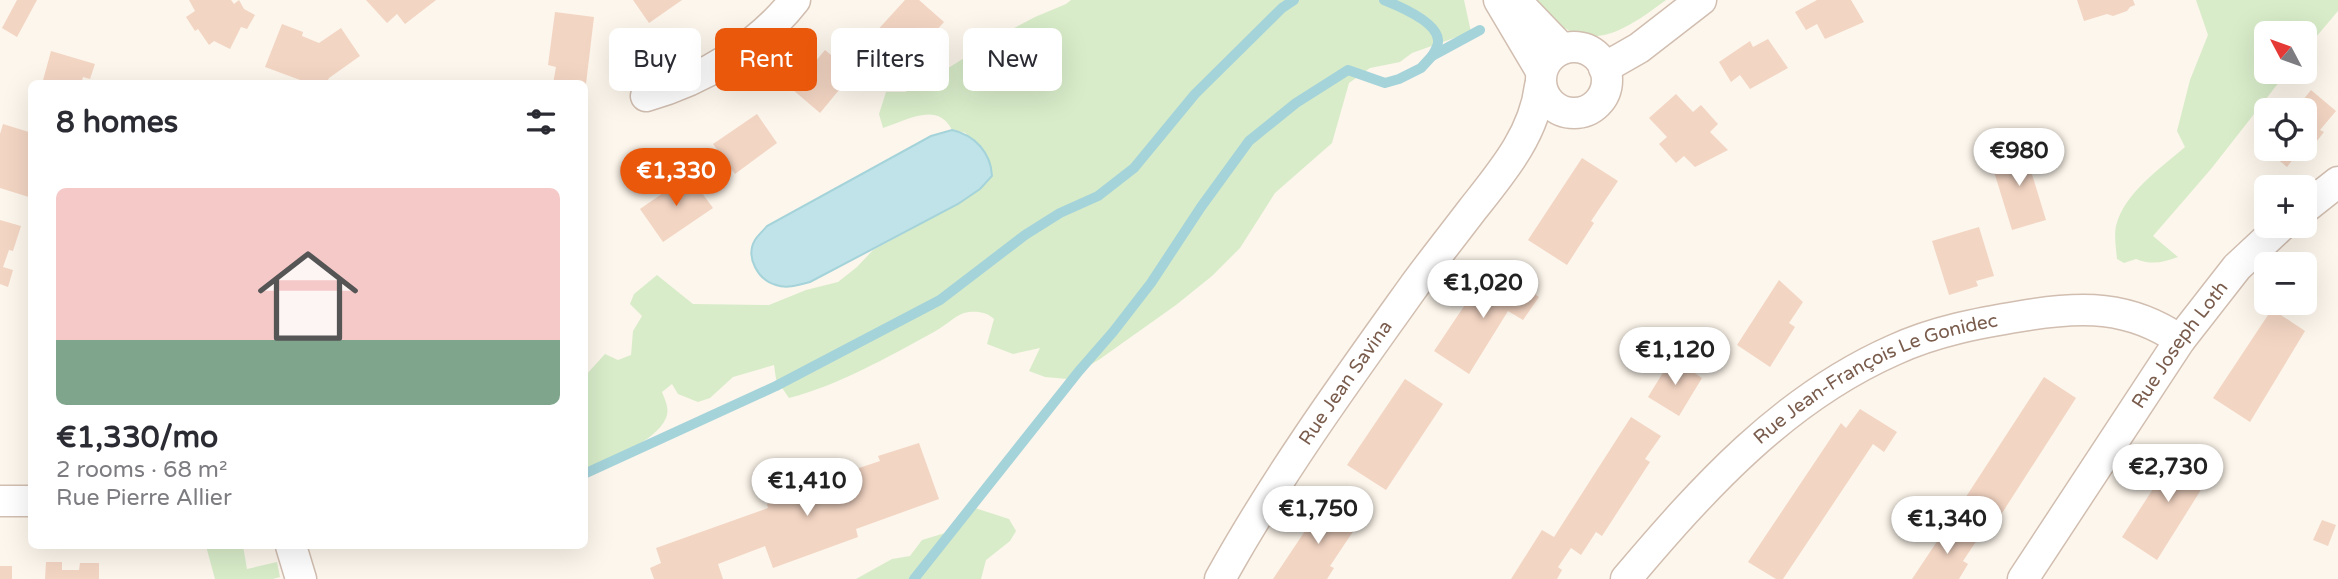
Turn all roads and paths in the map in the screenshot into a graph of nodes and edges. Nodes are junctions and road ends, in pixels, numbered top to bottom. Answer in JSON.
{"nodes":[{"id":1,"x":796,"y":0,"type":"edge"},
{"id":2,"x":1701,"y":0,"type":"edge"},
{"id":3,"x":1511,"y":7,"type":"edge"},
{"id":4,"x":1562,"y":49,"type":"junction"},
{"id":5,"x":1604,"y":68,"type":"junction"},
{"id":6,"x":1541,"y":78,"type":"junction"},
{"id":7,"x":646,"y":96,"type":"dead end"},
{"id":8,"x":1574,"y":114,"type":"junction"},
{"id":9,"x":1509,"y":164,"type":"junction"},
{"id":10,"x":2338,"y":182,"type":"edge"},
{"id":11,"x":2317,"y":199,"type":"edge"},
{"id":12,"x":2268,"y":238,"type":"edge"},
{"id":13,"x":2179,"y":340,"type":"junction"},
{"id":14,"x":0,"y":501,"type":"edge"},
{"id":15,"x":28,"y":501,"type":"edge"},
{"id":16,"x":292,"y":549,"type":"edge"},
{"id":17,"x":301,"y":579,"type":"edge"},
{"id":18,"x":1220,"y":579,"type":"edge"},
{"id":19,"x":1626,"y":579,"type":"edge"},
{"id":20,"x":2023,"y":579,"type":"edge"}],
"edges":[{"from":1,"to":7,"type":"street"},
{"from":2,"to":5,"type":"street"},
{"from":3,"to":4,"type":"street"},
{"from":3,"to":6,"type":"street"},
{"from":4,"to":5,"type":"street"},
{"from":4,"to":6,"type":"street"},
{"from":5,"to":8,"type":"street"},
{"from":6,"to":8,"type":"street"},
{"from":6,"to":9,"type":"street","name":"Rue Jean Savina"},
{"from":8,"to":9,"type":"street","name":"Rue Jean Savina"},
{"from":9,"to":18,"type":"street","name":"Rue Jean Savina"},
{"from":10,"to":11,"type":"street"},
{"from":12,"to":13,"type":"street","name":"Rue Joseph Loth"},
{"from":13,"to":19,"type":"street","name":"Rue Jean-François Le Gonidec"},
{"from":13,"to":20,"type":"street","name":"Rue Joseph Loth"},
{"from":14,"to":15,"type":"street"},
{"from":16,"to":17,"type":"street"}]}
